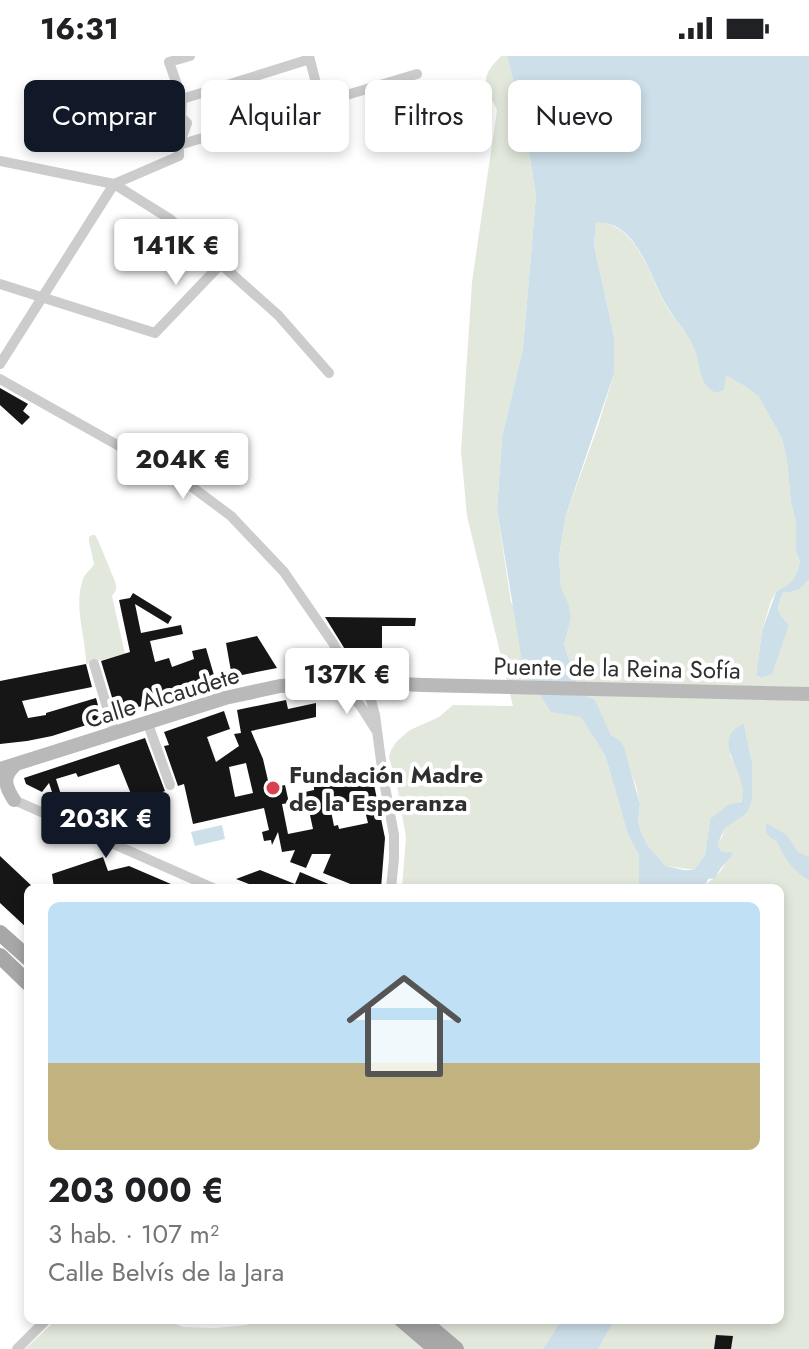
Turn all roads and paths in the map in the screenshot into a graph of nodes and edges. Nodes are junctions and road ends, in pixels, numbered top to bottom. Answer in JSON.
{"nodes":[{"id":1,"x":190,"y":56,"type":"edge"},
{"id":2,"x":310,"y":57,"type":"edge"},
{"id":3,"x":417,"y":74,"type":"dead end"},
{"id":4,"x":175,"y":80,"type":"edge"},
{"id":5,"x":316,"y":80,"type":"edge"},
{"id":6,"x":349,"y":95,"type":"edge"},
{"id":7,"x":185,"y":98,"type":"edge"},
{"id":8,"x":179,"y":152,"type":"edge"},
{"id":9,"x":0,"y":161,"type":"edge"},
{"id":10,"x":114,"y":184,"type":"junction"},
{"id":11,"x":221,"y":264,"type":"junction"},
{"id":12,"x":0,"y":284,"type":"edge"},
{"id":13,"x":43,"y":297,"type":"junction"},
{"id":14,"x":0,"y":364,"type":"edge"},
{"id":15,"x":329,"y":373,"type":"dead end"},
{"id":16,"x":0,"y":379,"type":"edge"},
{"id":17,"x":341,"y":657,"type":"junction"},
{"id":18,"x":94,"y":664,"type":"dead end"},
{"id":19,"x":349,"y":682,"type":"junction"},
{"id":20,"x":423,"y":685,"type":"joint"},
{"id":21,"x":809,"y":694,"type":"edge"},
{"id":22,"x":148,"y":724,"type":"junction"},
{"id":23,"x":377,"y":732,"type":"junction"},
{"id":24,"x":115,"y":734,"type":"junction"},
{"id":25,"x":7,"y":766,"type":"edge"},
{"id":26,"x":170,"y":785,"type":"dead end"},
{"id":27,"x":0,"y":788,"type":"edge"},
{"id":28,"x":7,"y":797,"type":"edge"},
{"id":29,"x":204,"y":884,"type":"edge"},
{"id":30,"x":391,"y":884,"type":"edge"},
{"id":31,"x":0,"y":933,"type":"edge"},
{"id":32,"x":24,"y":954,"type":"edge"},
{"id":33,"x":0,"y":956,"type":"edge"},
{"id":34,"x":24,"y":979,"type":"edge"},
{"id":35,"x":42,"y":1324,"type":"edge"},
{"id":36,"x":407,"y":1324,"type":"edge"},
{"id":37,"x":427,"y":1324,"type":"edge"},
{"id":38,"x":17,"y":1349,"type":"edge"},
{"id":39,"x":436,"y":1349,"type":"edge"},
{"id":40,"x":456,"y":1349,"type":"edge"}],
"edges":[{"from":1,"to":4,"type":"street"},
{"from":2,"to":5,"type":"street"},
{"from":2,"to":7,"type":"street"},
{"from":3,"to":6,"type":"street"},
{"from":8,"to":10,"type":"street"},
{"from":9,"to":10,"type":"street"},
{"from":10,"to":11,"type":"street"},
{"from":10,"to":13,"type":"street"},
{"from":11,"to":13,"type":"street"},
{"from":11,"to":15,"type":"street"},
{"from":12,"to":13,"type":"street"},
{"from":13,"to":14,"type":"street"},
{"from":16,"to":17,"type":"street"},
{"from":17,"to":19,"type":"street"},
{"from":17,"to":19,"type":"street"},
{"from":18,"to":24,"type":"street"},
{"from":19,"to":20,"type":"main road","name":"Calle Alcaudete"},
{"from":19,"to":22,"type":"main road","name":"Calle Alcaudete"},
{"from":19,"to":23,"type":"street"},
{"from":19,"to":23,"type":"street"},
{"from":20,"to":21,"type":"main road","name":"Puente de la Reina Sofía"},
{"from":22,"to":24,"type":"main road","name":"Calle Alcaudete"},
{"from":22,"to":26,"type":"street"},
{"from":23,"to":30,"type":"street"},
{"from":24,"to":25,"type":"main road","name":"Calle Alcaudete"},
{"from":25,"to":28,"type":"main road"},
{"from":27,"to":28,"type":"main road"},
{"from":28,"to":29,"type":"street"},
{"from":31,"to":32,"type":"main road"},
{"from":33,"to":34,"type":"main road"},
{"from":35,"to":38,"type":"street"},
{"from":36,"to":39,"type":"main road"},
{"from":37,"to":40,"type":"main road"}]}
